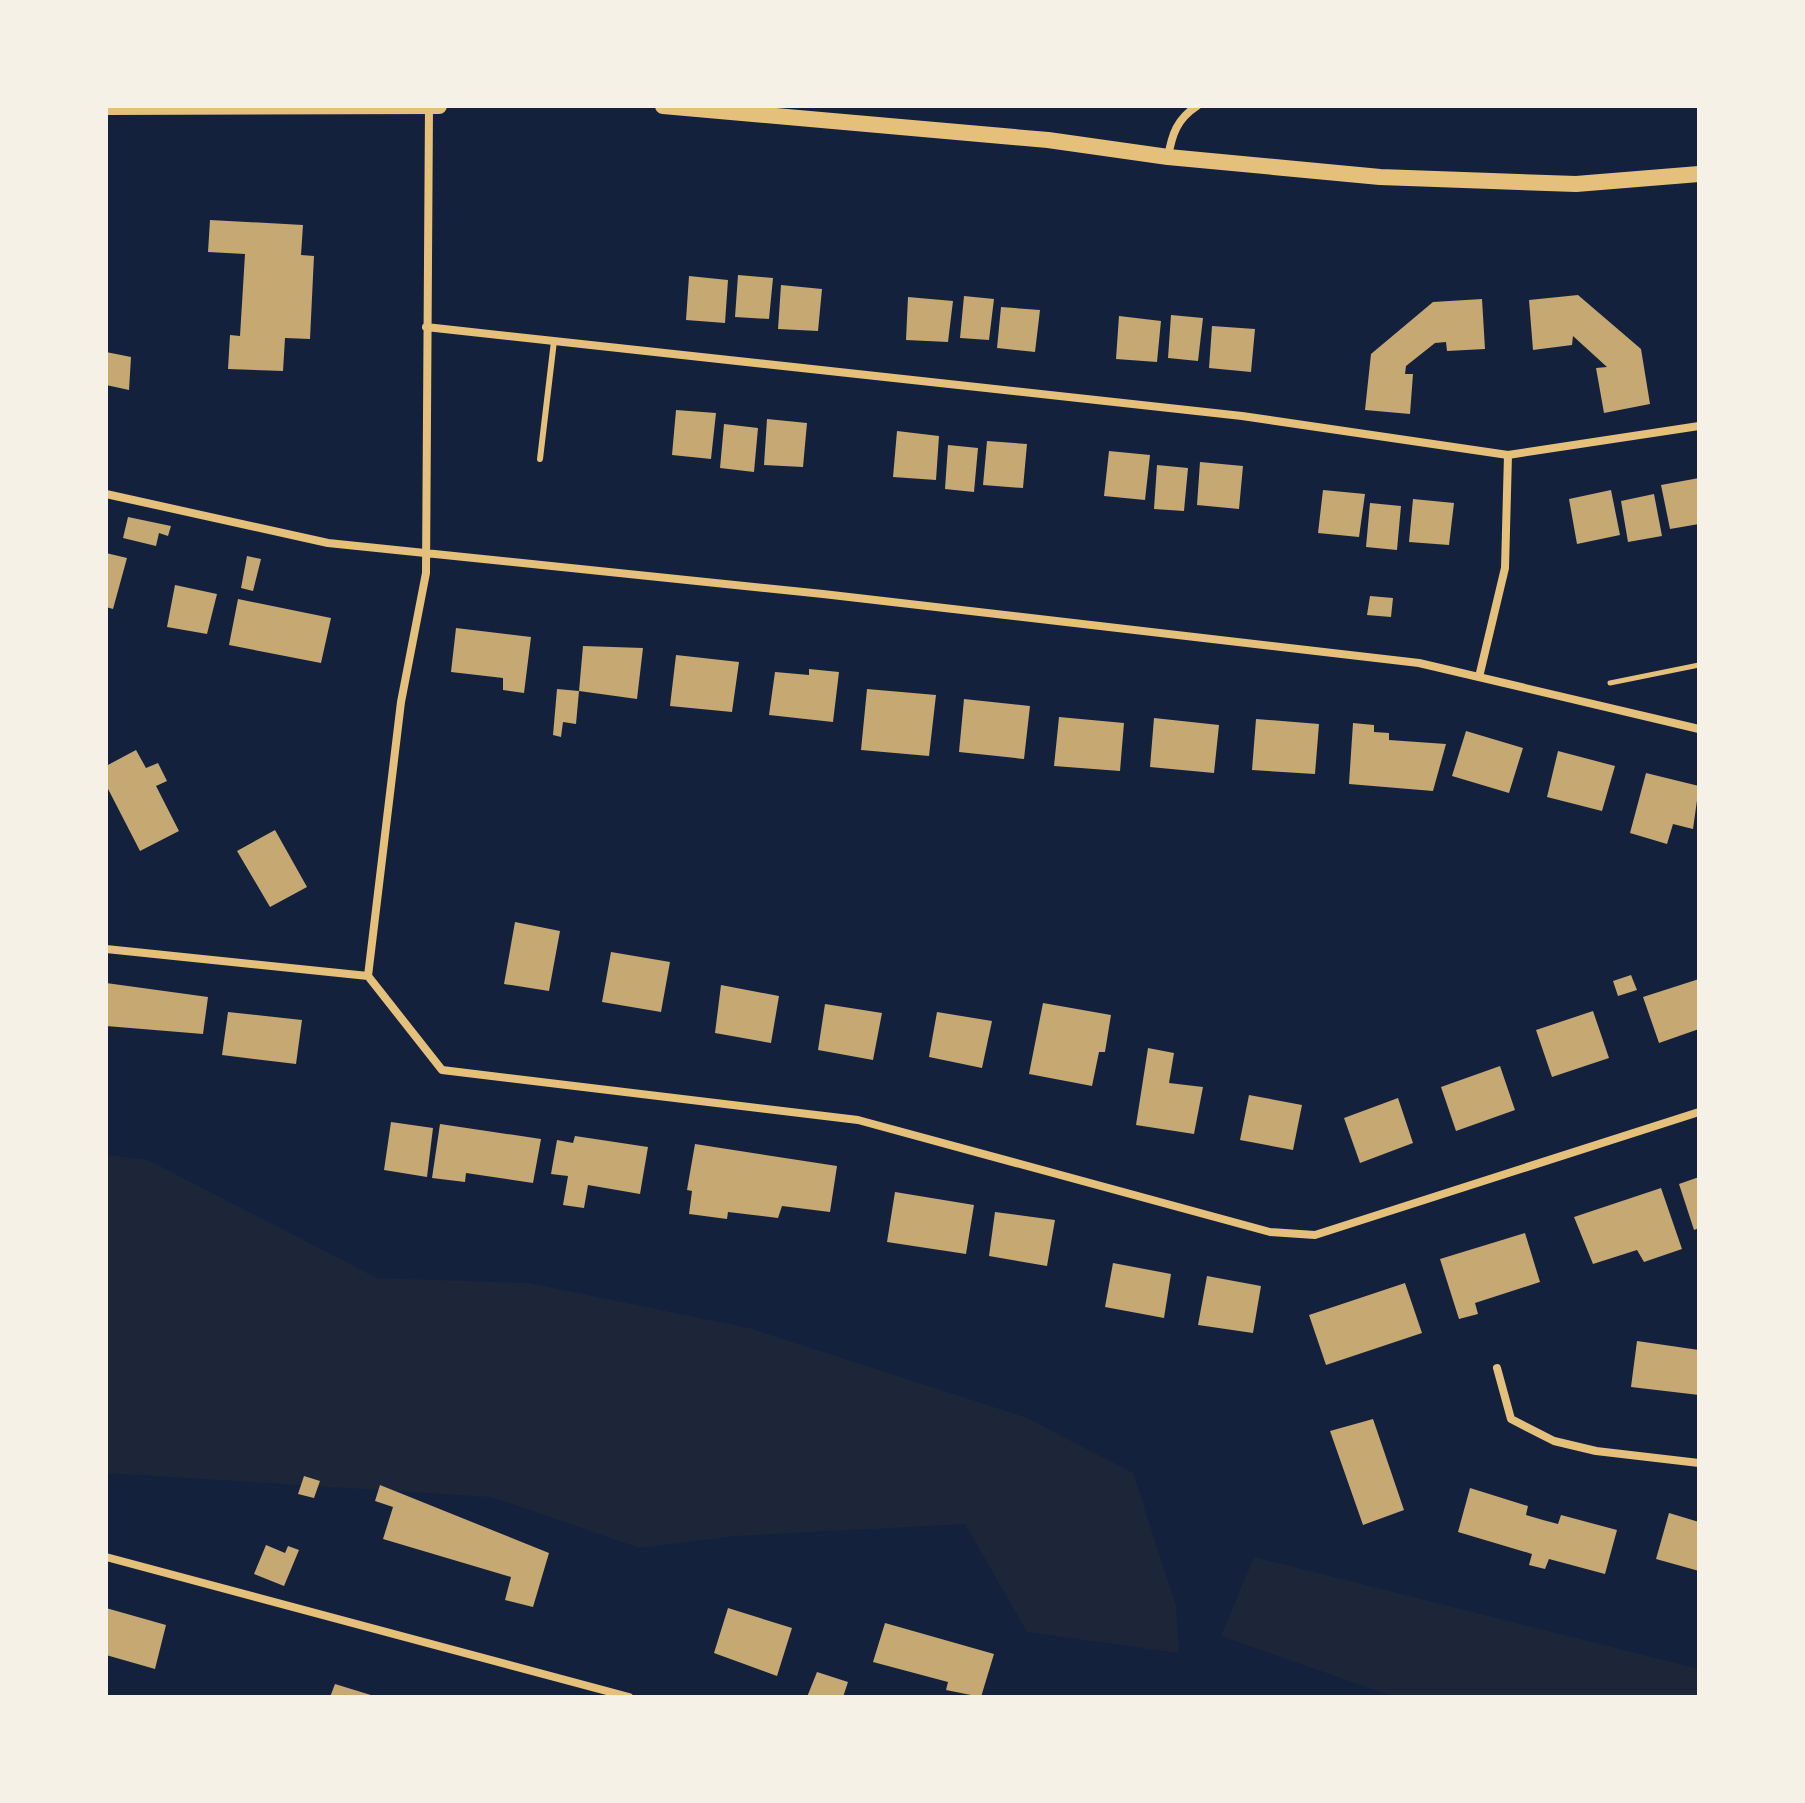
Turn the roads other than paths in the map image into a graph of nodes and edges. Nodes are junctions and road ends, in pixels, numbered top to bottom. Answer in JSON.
{"nodes":[{"id":1,"x":429,"y":106,"type":"edge"},
{"id":2,"x":439,"y":106,"type":"edge"},
{"id":3,"x":663,"y":106,"type":"edge"},
{"id":4,"x":1197,"y":106,"type":"edge"},
{"id":5,"x":106,"y":107,"type":"edge"},
{"id":6,"x":1168,"y":157,"type":"junction"},
{"id":7,"x":1699,"y":174,"type":"edge"},
{"id":8,"x":426,"y":327,"type":"junction"},
{"id":9,"x":554,"y":341,"type":"junction"},
{"id":10,"x":1699,"y":426,"type":"edge"},
{"id":11,"x":1508,"y":455,"type":"junction"},
{"id":12,"x":540,"y":459,"type":"dead end"},
{"id":13,"x":106,"y":494,"type":"edge"},
{"id":14,"x":424,"y":555,"type":"junction"},
{"id":15,"x":1479,"y":677,"type":"junction"},
{"id":16,"x":1699,"y":729,"type":"edge"},
{"id":17,"x":106,"y":949,"type":"edge"},
{"id":18,"x":368,"y":976,"type":"junction"},
{"id":19,"x":1699,"y":1112,"type":"edge"},
{"id":20,"x":1497,"y":1368,"type":"dead end"},
{"id":21,"x":1699,"y":1463,"type":"edge"},
{"id":22,"x":106,"y":1557,"type":"edge"},
{"id":23,"x":629,"y":1697,"type":"edge"}],
"edges":[{"from":1,"to":2,"type":"main road"},
{"from":1,"to":5,"type":"main road"},
{"from":1,"to":8,"type":"street"},
{"from":3,"to":6,"type":"main road"},
{"from":4,"to":6,"type":"street"},
{"from":6,"to":7,"type":"main road"},
{"from":8,"to":9,"type":"street"},
{"from":8,"to":14,"type":"street"},
{"from":9,"to":11,"type":"street"},
{"from":9,"to":12,"type":"lane"},
{"from":10,"to":11,"type":"street"},
{"from":11,"to":15,"type":"street"},
{"from":13,"to":14,"type":"street"},
{"from":14,"to":15,"type":"street"},
{"from":14,"to":18,"type":"street"},
{"from":15,"to":16,"type":"street"},
{"from":17,"to":18,"type":"street"},
{"from":18,"to":19,"type":"street"},
{"from":20,"to":21,"type":"street"},
{"from":22,"to":23,"type":"street"}]}
